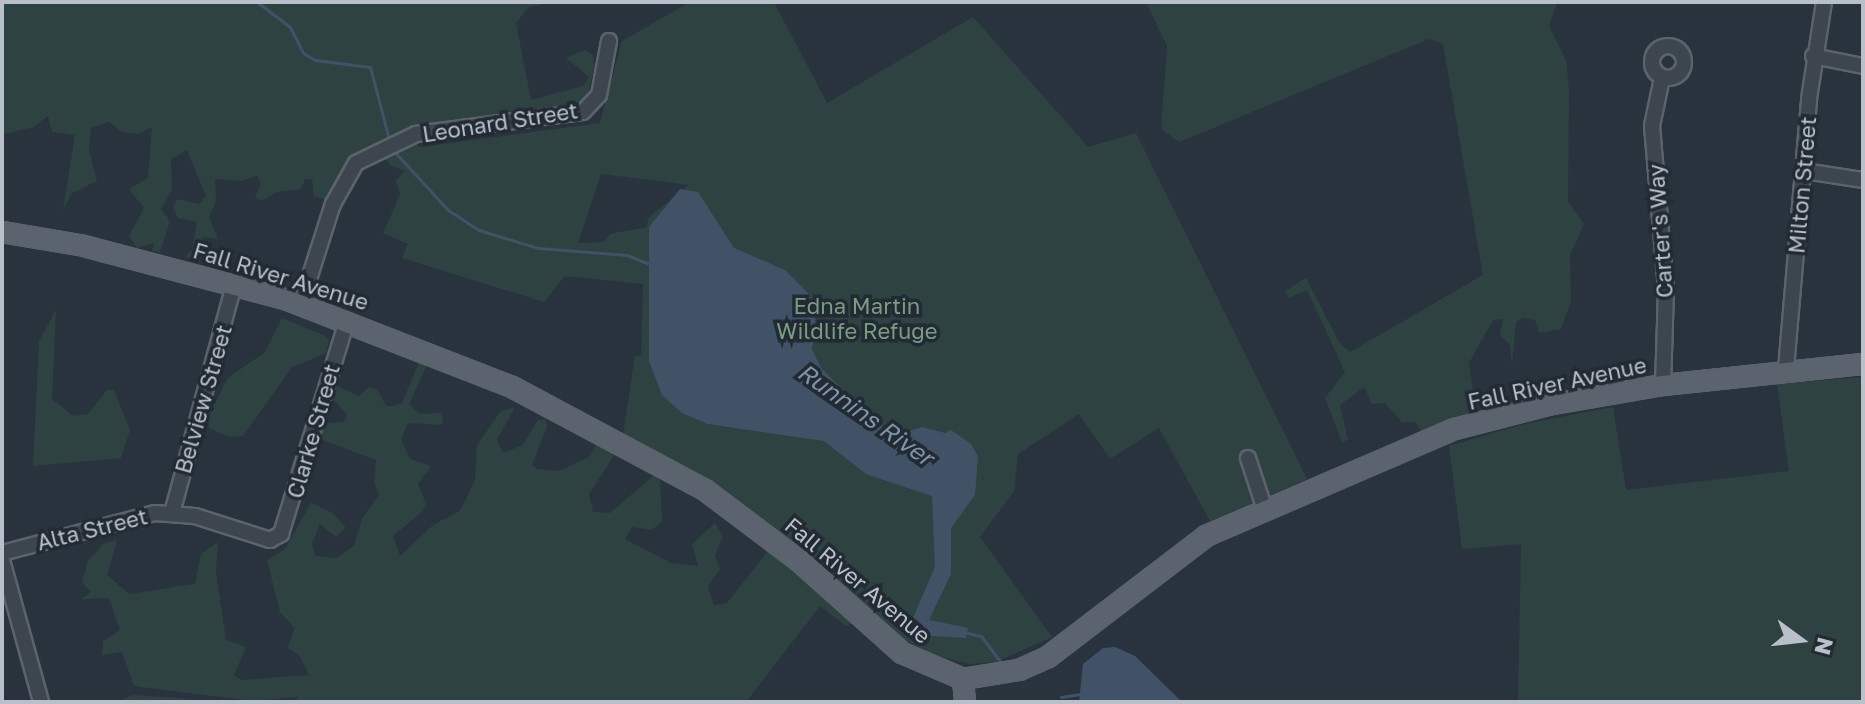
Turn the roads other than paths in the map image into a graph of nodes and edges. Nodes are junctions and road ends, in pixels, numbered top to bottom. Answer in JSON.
{"nodes":[{"id":1,"x":1824,"y":2,"type":"edge"},
{"id":2,"x":609,"y":41,"type":"dead end"},
{"id":3,"x":1813,"y":56,"type":"junction"},
{"id":4,"x":1863,"y":66,"type":"edge"},
{"id":5,"x":1662,"y":78,"type":"dead end"},
{"id":6,"x":1804,"y":171,"type":"junction"},
{"id":7,"x":1863,"y":180,"type":"edge"},
{"id":8,"x":2,"y":232,"type":"edge"},
{"id":9,"x":234,"y":285,"type":"junction"},
{"id":10,"x":301,"y":304,"type":"junction"},
{"id":11,"x":347,"y":321,"type":"junction"},
{"id":12,"x":1863,"y":364,"type":"edge"},
{"id":13,"x":1786,"y":369,"type":"junction"},
{"id":14,"x":1663,"y":385,"type":"junction"},
{"id":15,"x":1248,"y":458,"type":"dead end"},
{"id":16,"x":1264,"y":507,"type":"junction"},
{"id":17,"x":172,"y":513,"type":"junction"},
{"id":18,"x":274,"y":538,"type":"joint"},
{"id":19,"x":2,"y":553,"type":"edge"},
{"id":20,"x":2,"y":560,"type":"edge"},
{"id":21,"x":7,"y":597,"type":"edge"},
{"id":22,"x":963,"y":679,"type":"junction"},
{"id":23,"x":41,"y":702,"type":"edge"},
{"id":24,"x":965,"y":702,"type":"edge"}],
"edges":[{"from":1,"to":3,"type":"street","name":"Milton Street"},
{"from":2,"to":10,"type":"street","name":"Leonard Street"},
{"from":3,"to":4,"type":"street"},
{"from":3,"to":6,"type":"street","name":"Milton Street"},
{"from":5,"to":14,"type":"street","name":"Carter's Way"},
{"from":6,"to":7,"type":"street"},
{"from":6,"to":13,"type":"street","name":"Milton Street"},
{"from":8,"to":9,"type":"main road","name":"Fall River Avenue"},
{"from":9,"to":10,"type":"main road","name":"Fall River Avenue"},
{"from":9,"to":17,"type":"street","name":"Belview Street"},
{"from":10,"to":11,"type":"main road","name":"Fall River Avenue"},
{"from":11,"to":18,"type":"street","name":"Clarke Street"},
{"from":11,"to":22,"type":"main road","name":"Fall River Avenue"},
{"from":12,"to":13,"type":"main road","name":"Fall River Avenue"},
{"from":13,"to":14,"type":"main road","name":"Fall River Avenue"},
{"from":14,"to":16,"type":"main road","name":"Fall River Avenue"},
{"from":15,"to":16,"type":"street"},
{"from":16,"to":22,"type":"main road","name":"Fall River Avenue"},
{"from":17,"to":18,"type":"street","name":"Alta Street"},
{"from":17,"to":19,"type":"street","name":"Alta Street"},
{"from":20,"to":21,"type":"street"},
{"from":21,"to":23,"type":"street"},
{"from":22,"to":24,"type":"main road"}]}
